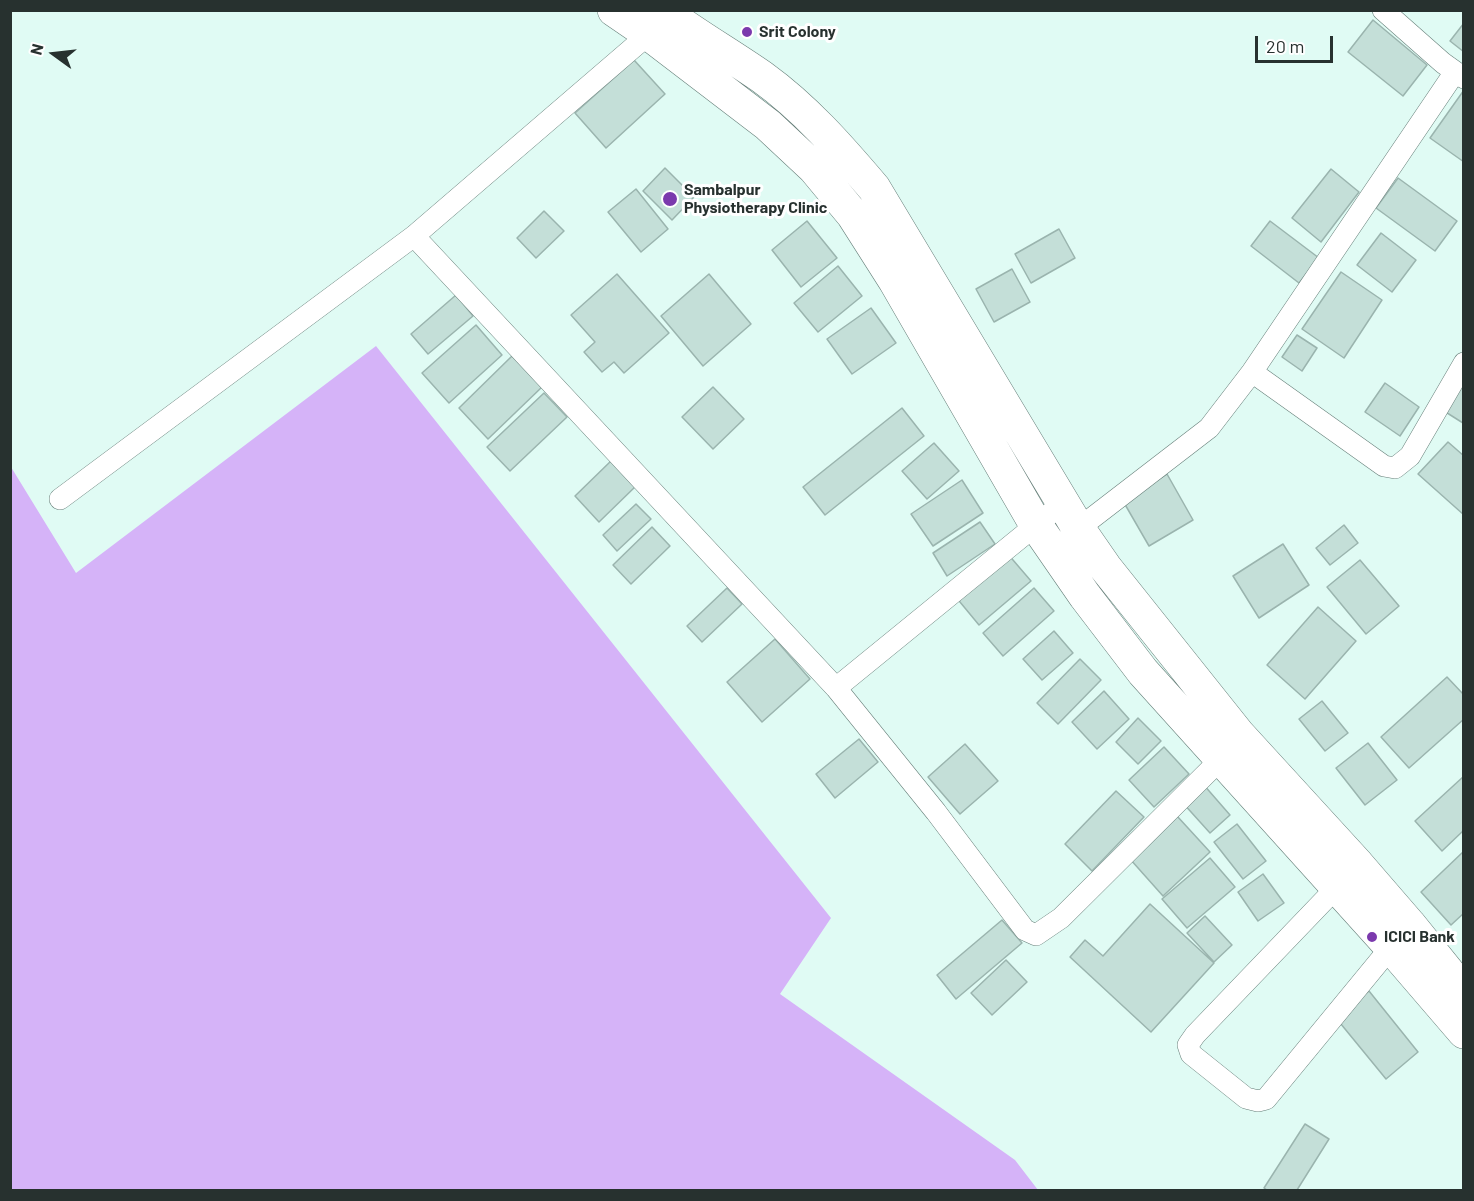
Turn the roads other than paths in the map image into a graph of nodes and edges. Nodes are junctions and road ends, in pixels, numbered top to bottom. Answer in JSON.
{"nodes":[{"id":1,"x":614,"y":10,"type":"edge"},
{"id":2,"x":1383,"y":10,"type":"edge"},
{"id":3,"x":655,"y":22,"type":"edge"},
{"id":4,"x":1459,"y":75,"type":"edge"},
{"id":5,"x":414,"y":236,"type":"junction"},
{"id":6,"x":1464,"y":363,"type":"edge"},
{"id":7,"x":1252,"y":372,"type":"junction"},
{"id":8,"x":60,"y":499,"type":"dead end"},
{"id":9,"x":1070,"y":516,"type":"junction"},
{"id":10,"x":1044,"y":537,"type":"junction"},
{"id":11,"x":836,"y":688,"type":"junction"},
{"id":12,"x":1221,"y":759,"type":"junction"},
{"id":13,"x":1336,"y":888,"type":"junction"},
{"id":14,"x":1391,"y":947,"type":"junction"},
{"id":15,"x":1464,"y":992,"type":"edge"},
{"id":16,"x":1464,"y":1032,"type":"edge"}],
"edges":[{"from":1,"to":3,"type":"main road"},
{"from":2,"to":4,"type":"street"},
{"from":3,"to":5,"type":"street"},
{"from":3,"to":9,"type":"main road"},
{"from":3,"to":10,"type":"main road"},
{"from":4,"to":7,"type":"street"},
{"from":5,"to":8,"type":"street"},
{"from":5,"to":11,"type":"street"},
{"from":6,"to":7,"type":"street"},
{"from":7,"to":9,"type":"street"},
{"from":9,"to":10,"type":"street"},
{"from":9,"to":10,"type":"street"},
{"from":9,"to":15,"type":"main road"},
{"from":10,"to":11,"type":"street"},
{"from":10,"to":12,"type":"main road"},
{"from":11,"to":12,"type":"street"},
{"from":12,"to":13,"type":"main road"},
{"from":13,"to":14,"type":"main road"},
{"from":13,"to":14,"type":"street"},
{"from":14,"to":16,"type":"main road"}]}
